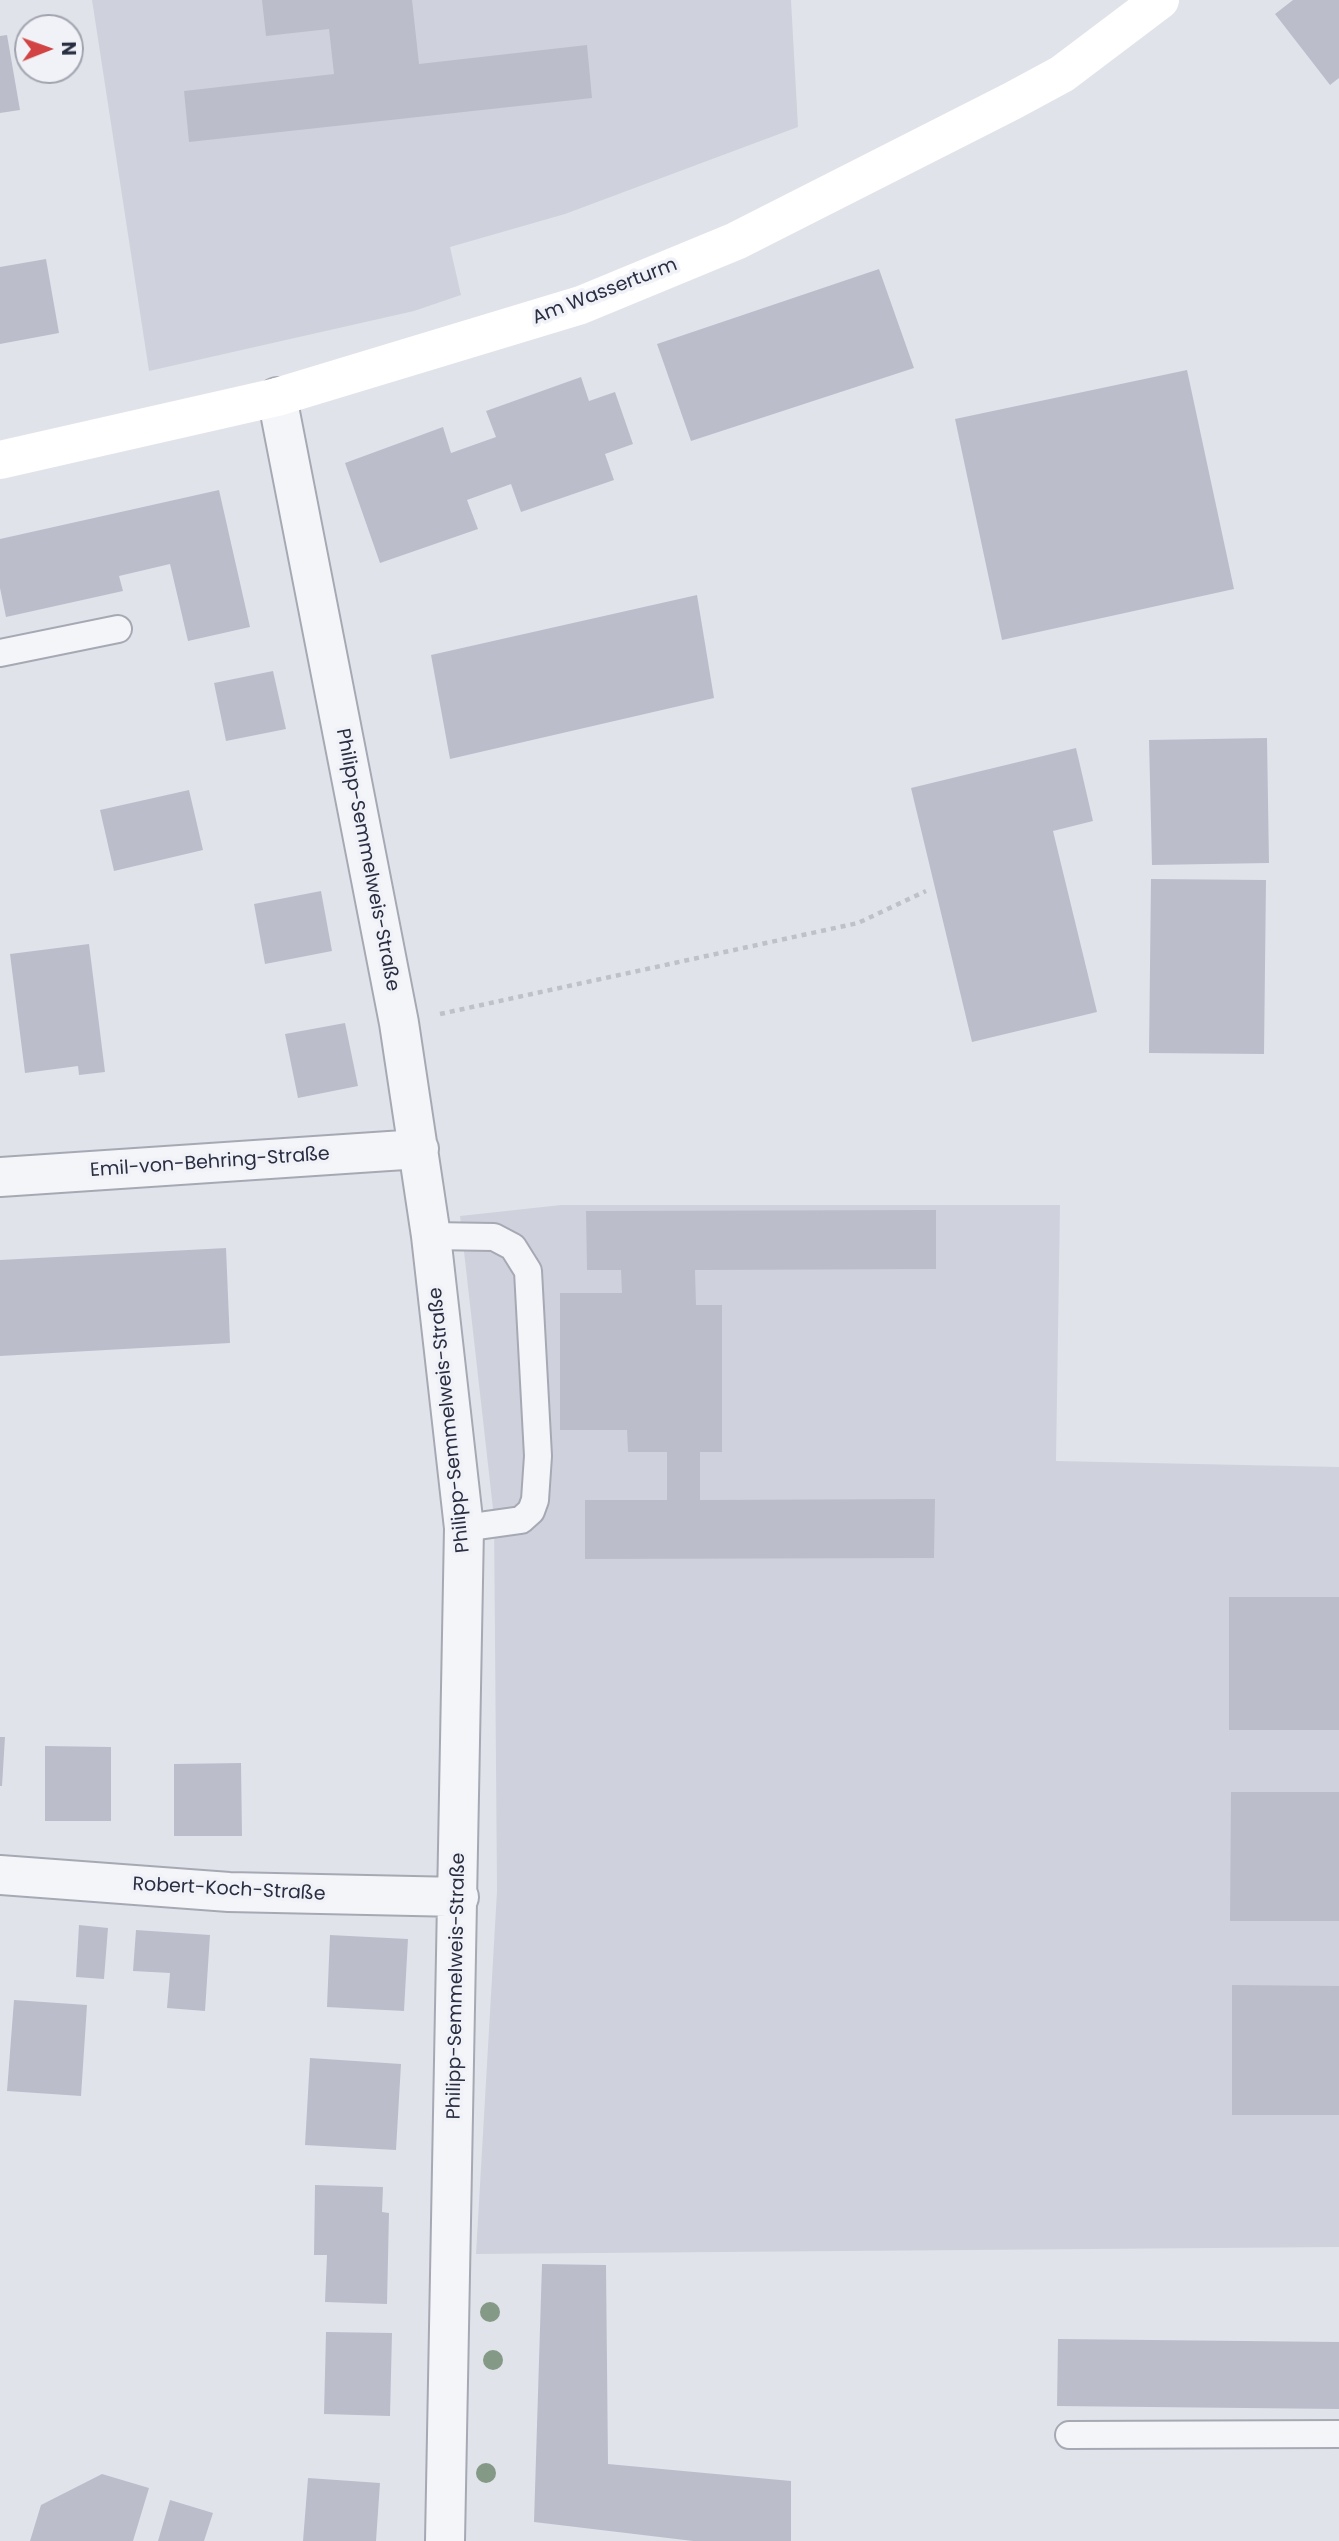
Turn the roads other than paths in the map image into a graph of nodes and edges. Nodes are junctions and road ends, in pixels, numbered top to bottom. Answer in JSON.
{"nodes":[{"id":1,"x":1160,"y":0,"type":"edge"},
{"id":2,"x":277,"y":397,"type":"junction"},
{"id":3,"x":0,"y":460,"type":"edge"},
{"id":4,"x":118,"y":629,"type":"dead end"},
{"id":5,"x":0,"y":653,"type":"edge"},
{"id":6,"x":419,"y":1149,"type":"junction"},
{"id":7,"x":0,"y":1177,"type":"edge"},
{"id":8,"x":431,"y":1236,"type":"junction"},
{"id":9,"x":464,"y":1528,"type":"junction"},
{"id":10,"x":0,"y":1875,"type":"edge"},
{"id":11,"x":459,"y":1897,"type":"junction"},
{"id":12,"x":1339,"y":2434,"type":"edge"},
{"id":13,"x":1069,"y":2435,"type":"dead end"},
{"id":14,"x":445,"y":2541,"type":"edge"}],
"edges":[{"from":1,"to":2,"type":"street","name":"Am Wasserturm"},
{"from":2,"to":3,"type":"street","name":"Am Wasserturm"},
{"from":2,"to":6,"type":"street","name":"Philipp-Semmelweis-Straße"},
{"from":4,"to":5,"type":"lane"},
{"from":6,"to":7,"type":"street","name":"Emil-von-Behring-Straße"},
{"from":6,"to":8,"type":"street","name":"Philipp-Semmelweis-Straße"},
{"from":8,"to":9,"type":"street","name":"Philipp-Semmelweis-Straße"},
{"from":8,"to":9,"type":"lane"},
{"from":9,"to":11,"type":"street","name":"Philipp-Semmelweis-Straße"},
{"from":10,"to":11,"type":"street","name":"Robert-Koch-Straße"},
{"from":11,"to":14,"type":"street","name":"Philipp-Semmelweis-Straße"},
{"from":12,"to":13,"type":"lane"}]}
